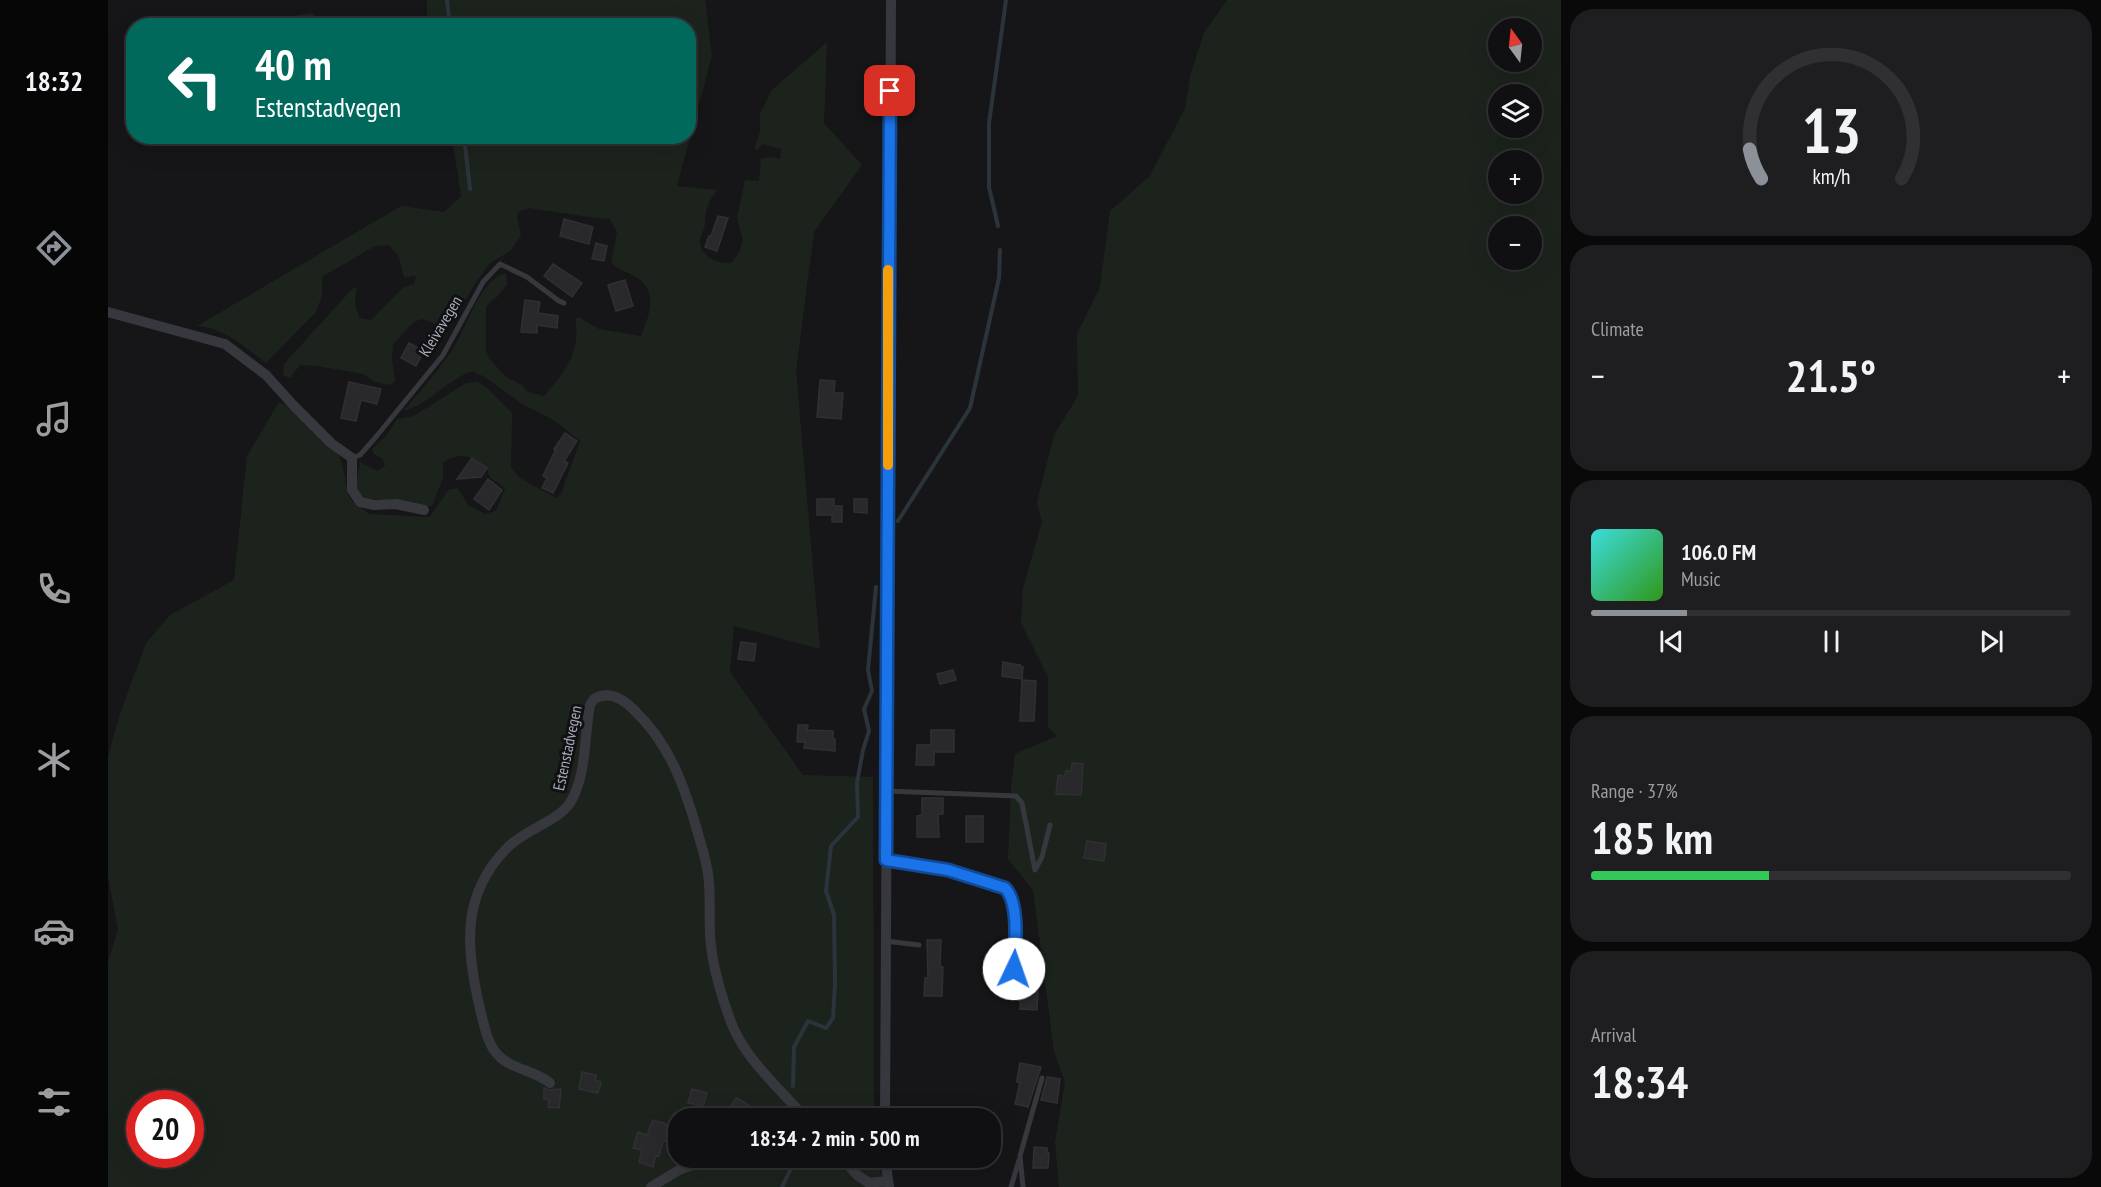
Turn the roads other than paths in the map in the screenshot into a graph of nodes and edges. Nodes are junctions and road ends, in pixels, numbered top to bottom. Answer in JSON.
{"nodes":[{"id":1,"x":891,"y":0,"type":"edge"},
{"id":2,"x":564,"y":303,"type":"dead end"},
{"id":3,"x":108,"y":312,"type":"edge"},
{"id":4,"x":352,"y":458,"type":"junction"},
{"id":5,"x":424,"y":510,"type":"dead end"},
{"id":6,"x":886,"y":791,"type":"junction"},
{"id":7,"x":1050,"y":825,"type":"dead end"},
{"id":8,"x":886,"y":860,"type":"junction"},
{"id":9,"x":885,"y":941,"type":"junction"},
{"id":10,"x":919,"y":945,"type":"dead end"},
{"id":11,"x":1014,"y":969,"type":"dead end"},
{"id":12,"x":1042,"y":1078,"type":"dead end"},
{"id":13,"x":550,"y":1083,"type":"dead end"},
{"id":14,"x":796,"y":1108,"type":"edge"},
{"id":15,"x":885,"y":1108,"type":"edge"},
{"id":16,"x":1020,"y":1156,"type":"junction"},
{"id":17,"x":684,"y":1168,"type":"edge"},
{"id":18,"x":852,"y":1168,"type":"edge"},
{"id":19,"x":886,"y":1168,"type":"edge"},
{"id":20,"x":888,"y":1184,"type":"edge"},
{"id":21,"x":651,"y":1187,"type":"edge"},
{"id":22,"x":1011,"y":1187,"type":"edge"},
{"id":23,"x":1023,"y":1187,"type":"edge"}],
"edges":[{"from":1,"to":6,"type":"street"},
{"from":2,"to":4,"type":"lane","name":"Kleivavegen"},
{"from":3,"to":4,"type":"street"},
{"from":4,"to":5,"type":"street"},
{"from":6,"to":7,"type":"lane"},
{"from":6,"to":8,"type":"street"},
{"from":8,"to":9,"type":"street"},
{"from":8,"to":11,"type":"lane"},
{"from":9,"to":10,"type":"lane"},
{"from":9,"to":15,"type":"street"},
{"from":12,"to":16,"type":"lane"},
{"from":13,"to":14,"type":"street","name":"Estenstadvegen"},
{"from":16,"to":22,"type":"lane"},
{"from":16,"to":23,"type":"lane"},
{"from":17,"to":21,"type":"street"},
{"from":18,"to":20,"type":"street"},
{"from":19,"to":20,"type":"street"}]}
